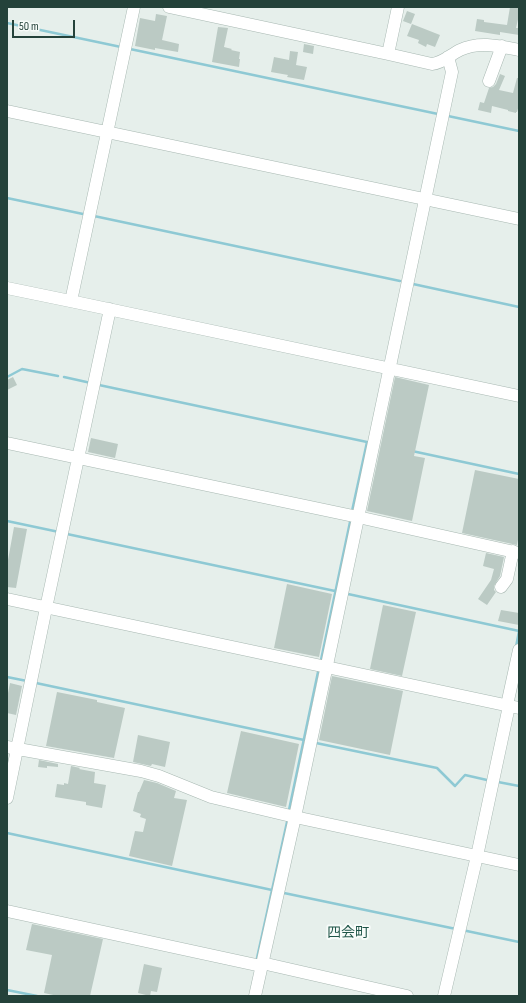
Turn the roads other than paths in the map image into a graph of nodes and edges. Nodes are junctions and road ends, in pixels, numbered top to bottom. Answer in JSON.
{"nodes":[{"id":1,"x":134,"y":7,"type":"edge"},
{"id":2,"x":173,"y":7,"type":"edge"},
{"id":3,"x":398,"y":7,"type":"edge"},
{"id":4,"x":502,"y":46,"type":"junction"},
{"id":5,"x":519,"y":50,"type":"edge"},
{"id":6,"x":388,"y":54,"type":"junction"},
{"id":7,"x":448,"y":57,"type":"junction"},
{"id":8,"x":489,"y":80,"type":"dead end"},
{"id":9,"x":7,"y":111,"type":"edge"},
{"id":10,"x":108,"y":132,"type":"junction"},
{"id":11,"x":425,"y":199,"type":"junction"},
{"id":12,"x":519,"y":219,"type":"edge"},
{"id":13,"x":7,"y":288,"type":"edge"},
{"id":14,"x":72,"y":301,"type":"junction"},
{"id":15,"x":110,"y":310,"type":"junction"},
{"id":16,"x":389,"y":369,"type":"junction"},
{"id":17,"x":519,"y":396,"type":"edge"},
{"id":18,"x":7,"y":443,"type":"edge"},
{"id":19,"x":78,"y":458,"type":"junction"},
{"id":20,"x":358,"y":517,"type":"junction"},
{"id":21,"x":516,"y":552,"type":"edge"},
{"id":22,"x":501,"y":587,"type":"dead end"},
{"id":23,"x":7,"y":599,"type":"edge"},
{"id":24,"x":46,"y":608,"type":"junction"},
{"id":25,"x":519,"y":650,"type":"edge"},
{"id":26,"x":326,"y":666,"type":"junction"},
{"id":27,"x":512,"y":706,"type":"edge"},
{"id":28,"x":12,"y":748,"type":"edge"},
{"id":29,"x":7,"y":798,"type":"edge"},
{"id":30,"x":294,"y":817,"type":"junction"},
{"id":31,"x":477,"y":856,"type":"junction"},
{"id":32,"x":519,"y":864,"type":"edge"},
{"id":33,"x":7,"y":911,"type":"edge"},
{"id":34,"x":261,"y":964,"type":"junction"},
{"id":35,"x":255,"y":996,"type":"edge"},
{"id":36,"x":407,"y":996,"type":"edge"},
{"id":37,"x":444,"y":996,"type":"edge"}],
"edges":[{"from":1,"to":10,"type":"street"},
{"from":2,"to":6,"type":"street"},
{"from":3,"to":6,"type":"street"},
{"from":4,"to":5,"type":"street"},
{"from":4,"to":7,"type":"street"},
{"from":4,"to":8,"type":"street"},
{"from":6,"to":7,"type":"street"},
{"from":7,"to":11,"type":"street"},
{"from":9,"to":10,"type":"street"},
{"from":10,"to":11,"type":"street"},
{"from":10,"to":14,"type":"street"},
{"from":11,"to":12,"type":"street"},
{"from":11,"to":16,"type":"street"},
{"from":13,"to":14,"type":"street"},
{"from":14,"to":15,"type":"street"},
{"from":15,"to":16,"type":"street"},
{"from":15,"to":19,"type":"street"},
{"from":16,"to":17,"type":"street"},
{"from":16,"to":20,"type":"street"},
{"from":18,"to":19,"type":"street"},
{"from":19,"to":20,"type":"street"},
{"from":19,"to":24,"type":"street"},
{"from":20,"to":21,"type":"street"},
{"from":20,"to":26,"type":"street"},
{"from":21,"to":22,"type":"street"},
{"from":23,"to":24,"type":"street"},
{"from":24,"to":26,"type":"street"},
{"from":24,"to":28,"type":"street"},
{"from":25,"to":27,"type":"street"},
{"from":26,"to":27,"type":"street"},
{"from":26,"to":30,"type":"street"},
{"from":27,"to":31,"type":"street"},
{"from":28,"to":29,"type":"street"},
{"from":28,"to":30,"type":"street"},
{"from":30,"to":31,"type":"street"},
{"from":30,"to":34,"type":"street"},
{"from":31,"to":32,"type":"street"},
{"from":31,"to":37,"type":"street"},
{"from":33,"to":34,"type":"street"},
{"from":34,"to":35,"type":"street"},
{"from":34,"to":36,"type":"street"}]}
